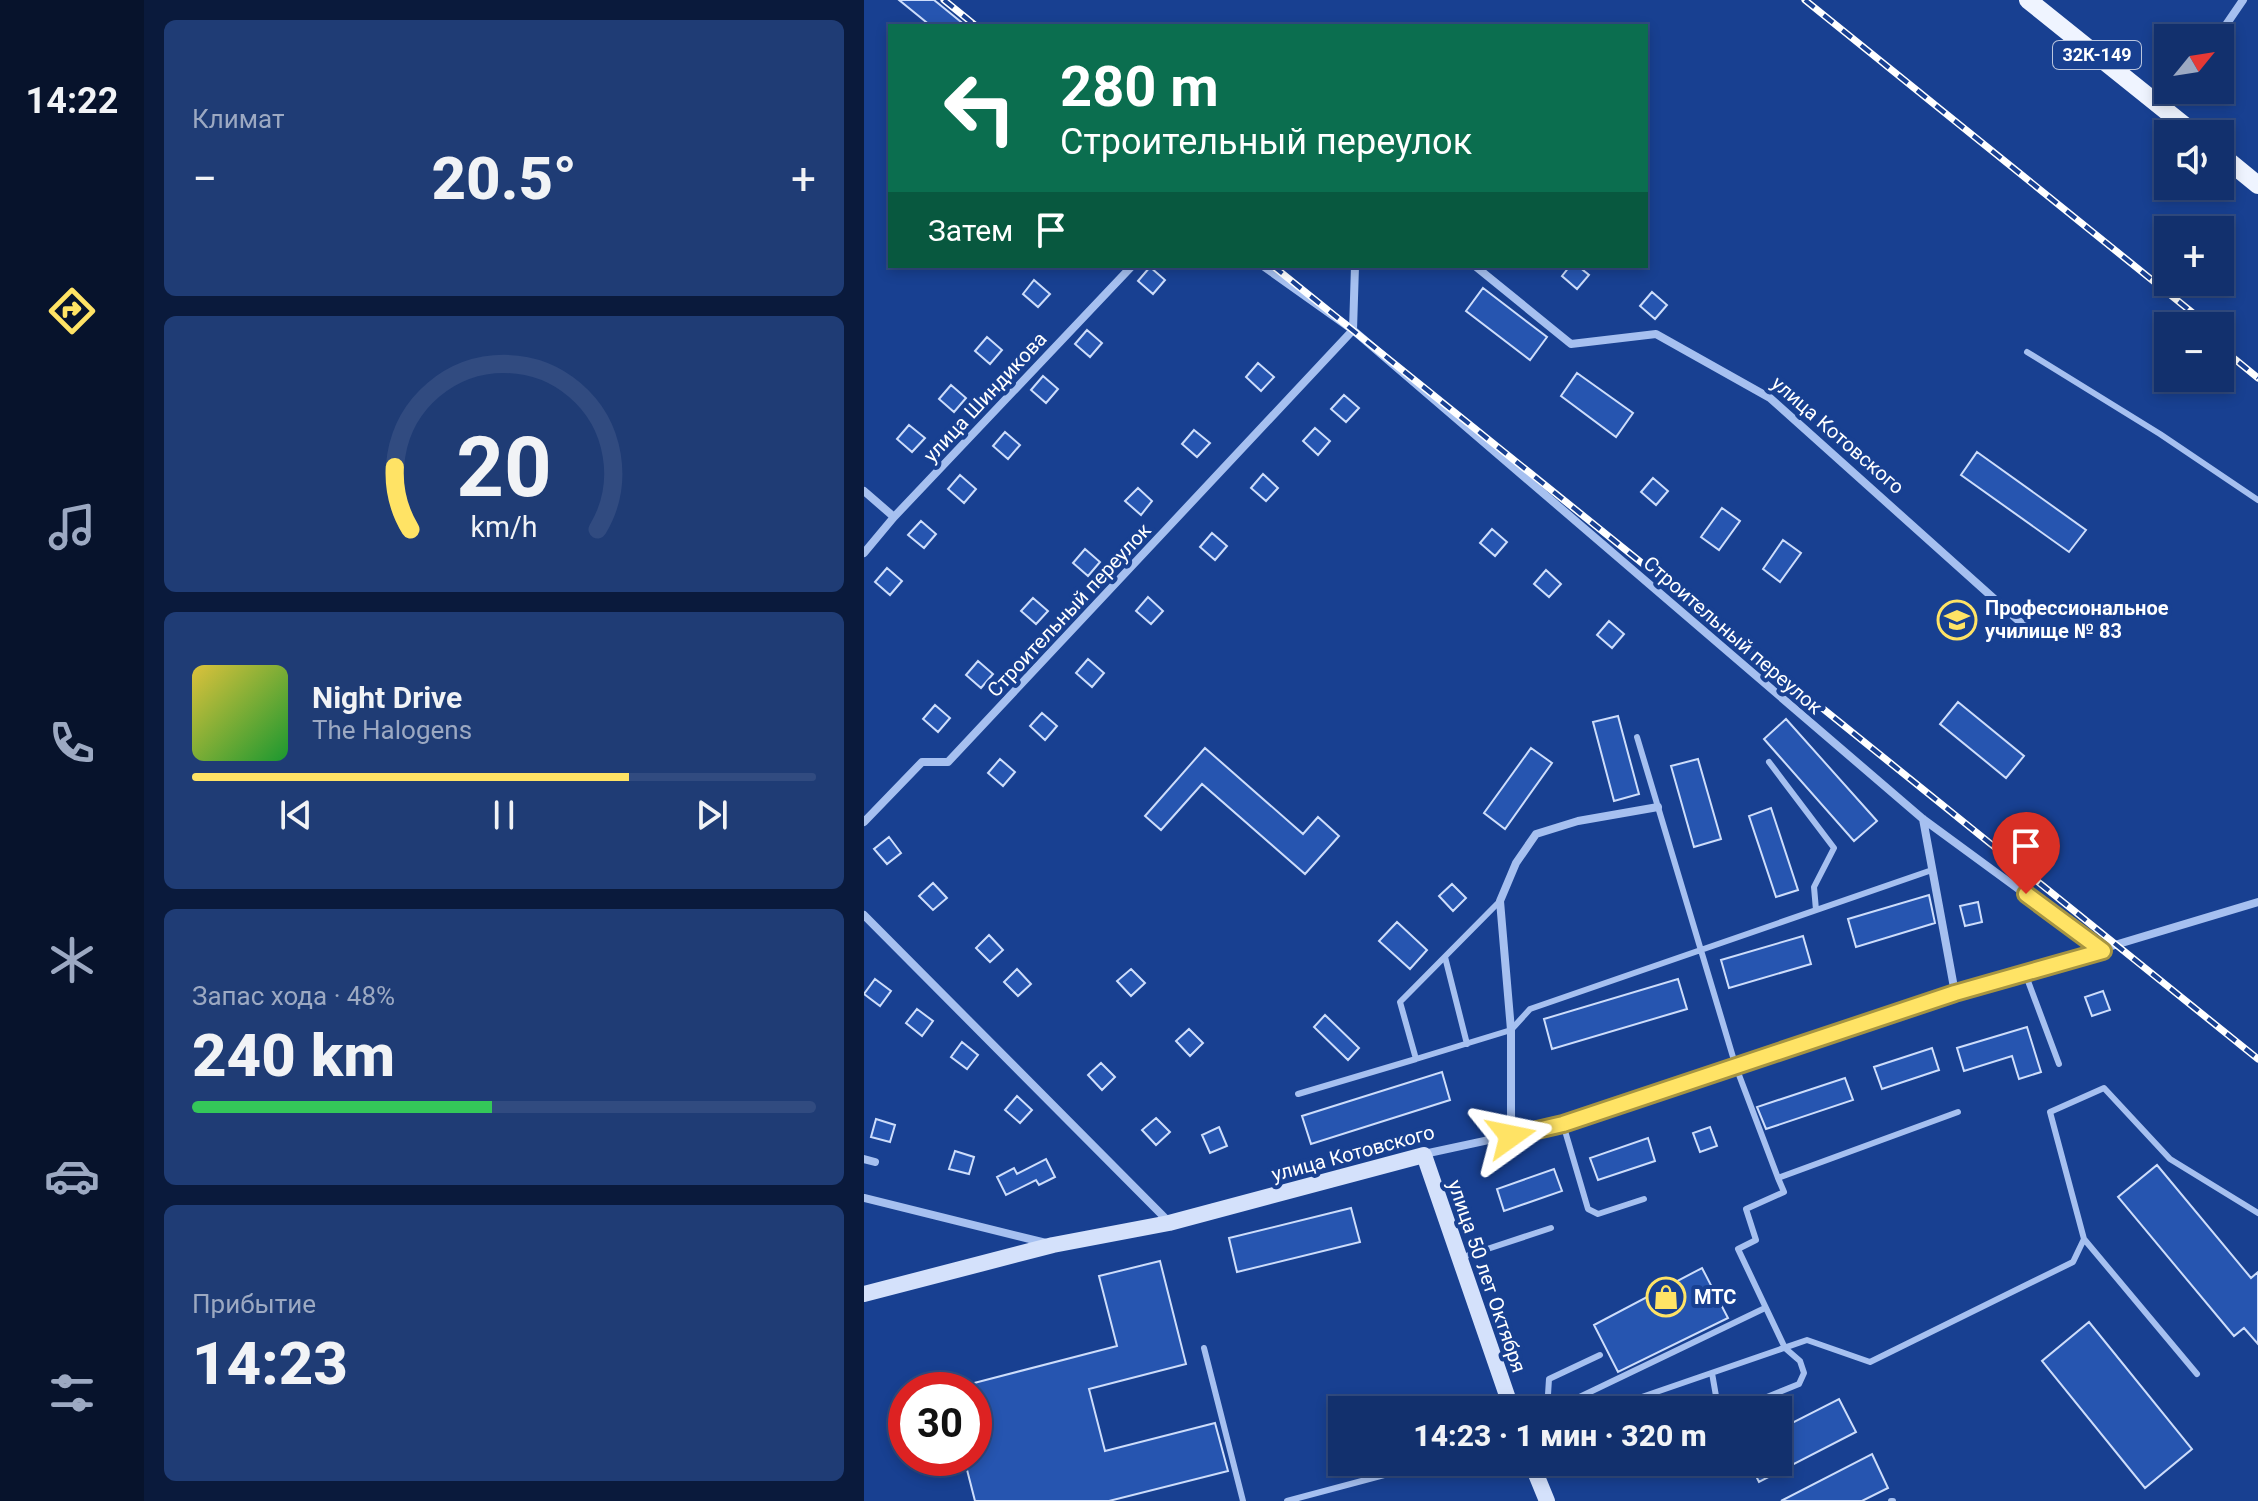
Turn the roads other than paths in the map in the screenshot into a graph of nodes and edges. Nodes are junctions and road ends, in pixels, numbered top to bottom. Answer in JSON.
{"nodes":[{"id":1,"x":2028,"y":0,"type":"edge"},
{"id":2,"x":2243,"y":0,"type":"edge"},
{"id":3,"x":2227,"y":24,"type":"edge"},
{"id":4,"x":2170,"y":104,"type":"edge"},
{"id":5,"x":2166,"y":110,"type":"junction"},
{"id":6,"x":2178,"y":120,"type":"edge"},
{"id":7,"x":2234,"y":165,"type":"edge"},
{"id":8,"x":2258,"y":185,"type":"edge"},
{"id":9,"x":1130,"y":268,"type":"edge"},
{"id":10,"x":1266,"y":268,"type":"edge"},
{"id":11,"x":1355,"y":268,"type":"edge"},
{"id":12,"x":1477,"y":268,"type":"edge"},
{"id":13,"x":1353,"y":330,"type":"junction"},
{"id":14,"x":2027,"y":352,"type":"dead end"},
{"id":15,"x":864,"y":491,"type":"edge"},
{"id":16,"x":2258,"y":500,"type":"edge"},
{"id":17,"x":894,"y":517,"type":"junction"},
{"id":18,"x":864,"y":553,"type":"edge"},
{"id":19,"x":2029,"y":630,"type":"dead end"},
{"id":20,"x":1637,"y":737,"type":"dead end"},
{"id":21,"x":1769,"y":762,"type":"dead end"},
{"id":22,"x":1658,"y":807,"type":"junction"},
{"id":23,"x":1923,"y":819,"type":"junction"},
{"id":24,"x":864,"y":822,"type":"edge"},
{"id":25,"x":1932,"y":870,"type":"junction"},
{"id":26,"x":1500,"y":901,"type":"junction"},
{"id":27,"x":2258,"y":902,"type":"edge"},
{"id":28,"x":1816,"y":910,"type":"junction"},
{"id":29,"x":864,"y":915,"type":"edge"},
{"id":30,"x":1701,"y":950,"type":"junction"},
{"id":31,"x":2103,"y":951,"type":"junction"},
{"id":32,"x":1445,"y":957,"type":"junction"},
{"id":33,"x":2025,"y":973,"type":"junction"},
{"id":34,"x":1955,"y":993,"type":"junction"},
{"id":35,"x":1511,"y":1030,"type":"junction"},
{"id":36,"x":1467,"y":1044,"type":"junction"},
{"id":37,"x":1416,"y":1059,"type":"junction"},
{"id":38,"x":2059,"y":1064,"type":"dead end"},
{"id":39,"x":1736,"y":1067,"type":"junction"},
{"id":40,"x":1298,"y":1094,"type":"dead end"},
{"id":41,"x":1958,"y":1112,"type":"dead end"},
{"id":42,"x":1563,"y":1124,"type":"junction"},
{"id":43,"x":1511,"y":1136,"type":"junction"},
{"id":44,"x":1424,"y":1155,"type":"junction"},
{"id":45,"x":864,"y":1159,"type":"edge"},
{"id":46,"x":875,"y":1162,"type":"dead end"},
{"id":47,"x":1778,"y":1178,"type":"junction"},
{"id":48,"x":864,"y":1198,"type":"edge"},
{"id":49,"x":1644,"y":1199,"type":"dead end"},
{"id":50,"x":2258,"y":1213,"type":"edge"},
{"id":51,"x":1169,"y":1223,"type":"junction"},
{"id":52,"x":1551,"y":1228,"type":"dead end"},
{"id":53,"x":2084,"y":1239,"type":"junction"},
{"id":54,"x":1053,"y":1245,"type":"junction"},
{"id":55,"x":1460,"y":1258,"type":"junction"},
{"id":56,"x":864,"y":1294,"type":"edge"},
{"id":57,"x":1765,"y":1308,"type":"junction"},
{"id":58,"x":1204,"y":1348,"type":"dead end"},
{"id":59,"x":1785,"y":1348,"type":"junction"},
{"id":60,"x":1600,"y":1355,"type":"dead end"},
{"id":61,"x":1712,"y":1373,"type":"junction"},
{"id":62,"x":2197,"y":1374,"type":"dead end"},
{"id":63,"x":1507,"y":1396,"type":"edge"},
{"id":64,"x":1548,"y":1396,"type":"edge"},
{"id":65,"x":1582,"y":1396,"type":"edge"},
{"id":66,"x":1645,"y":1396,"type":"edge"},
{"id":67,"x":1716,"y":1396,"type":"edge"},
{"id":68,"x":1769,"y":1396,"type":"edge"},
{"id":69,"x":1381,"y":1476,"type":"edge"},
{"id":70,"x":1537,"y":1476,"type":"edge"},
{"id":71,"x":1243,"y":1501,"type":"edge"},
{"id":72,"x":1287,"y":1501,"type":"edge"},
{"id":73,"x":1547,"y":1501,"type":"edge"}],
"edges":[{"from":1,"to":5,"type":"main road","number":"32К-149"},
{"from":2,"to":3,"type":"street"},
{"from":4,"to":5,"type":"street"},
{"from":5,"to":6,"type":"main road"},
{"from":7,"to":8,"type":"main road"},
{"from":9,"to":17,"type":"street","name":"улица Шиндикова"},
{"from":10,"to":13,"type":"street","name":"Строительный переулок"},
{"from":11,"to":13,"type":"street"},
{"from":12,"to":19,"type":"street","name":"улица Котовского"},
{"from":13,"to":23,"type":"street","name":"Строительный переулок"},
{"from":13,"to":24,"type":"street","name":"Строительный переулок"},
{"from":14,"to":16,"type":"lane"},
{"from":15,"to":17,"type":"street"},
{"from":17,"to":18,"type":"street","name":"улица Шиндикова"},
{"from":20,"to":22,"type":"lane"},
{"from":21,"to":28,"type":"lane"},
{"from":22,"to":26,"type":"street"},
{"from":22,"to":30,"type":"lane"},
{"from":23,"to":25,"type":"street"},
{"from":23,"to":31,"type":"street","name":"Строительный переулок"},
{"from":25,"to":28,"type":"lane"},
{"from":25,"to":34,"type":"street"},
{"from":26,"to":32,"type":"lane"},
{"from":26,"to":35,"type":"street"},
{"from":27,"to":31,"type":"street","name":"улица Котовского"},
{"from":28,"to":30,"type":"lane"},
{"from":29,"to":51,"type":"street"},
{"from":30,"to":35,"type":"lane"},
{"from":30,"to":39,"type":"lane"},
{"from":31,"to":33,"type":"street","name":"улица Котовского"},
{"from":32,"to":36,"type":"lane"},
{"from":32,"to":37,"type":"lane"},
{"from":33,"to":34,"type":"street","name":"улица Котовского"},
{"from":33,"to":38,"type":"lane"},
{"from":34,"to":39,"type":"street","name":"улица Котовского"},
{"from":35,"to":36,"type":"lane"},
{"from":35,"to":43,"type":"street"},
{"from":36,"to":37,"type":"lane"},
{"from":37,"to":40,"type":"lane"},
{"from":39,"to":42,"type":"street","name":"улица Котовского"},
{"from":39,"to":47,"type":"lane"},
{"from":41,"to":47,"type":"lane"},
{"from":42,"to":43,"type":"street","name":"улица Котовского"},
{"from":42,"to":49,"type":"lane"},
{"from":43,"to":44,"type":"street","name":"улица Котовского"},
{"from":44,"to":51,"type":"main road","name":"улица Котовского"},
{"from":44,"to":55,"type":"main road","name":"улица 50 лет Октября"},
{"from":45,"to":46,"type":"street"},
{"from":47,"to":57,"type":"lane"},
{"from":48,"to":54,"type":"street"},
{"from":50,"to":53,"type":"lane"},
{"from":51,"to":54,"type":"main road","name":"улица Котовского"},
{"from":52,"to":55,"type":"lane"},
{"from":53,"to":59,"type":"lane"},
{"from":53,"to":62,"type":"lane"},
{"from":54,"to":56,"type":"main road","name":"улица Котовского"},
{"from":55,"to":63,"type":"main road","name":"улица 50 лет Октября"},
{"from":57,"to":59,"type":"lane"},
{"from":57,"to":65,"type":"lane"},
{"from":58,"to":71,"type":"lane"},
{"from":59,"to":61,"type":"lane"},
{"from":59,"to":68,"type":"lane"},
{"from":60,"to":64,"type":"lane"},
{"from":61,"to":66,"type":"lane"},
{"from":61,"to":67,"type":"lane"},
{"from":69,"to":72,"type":"lane"},
{"from":70,"to":73,"type":"main road"}]}
